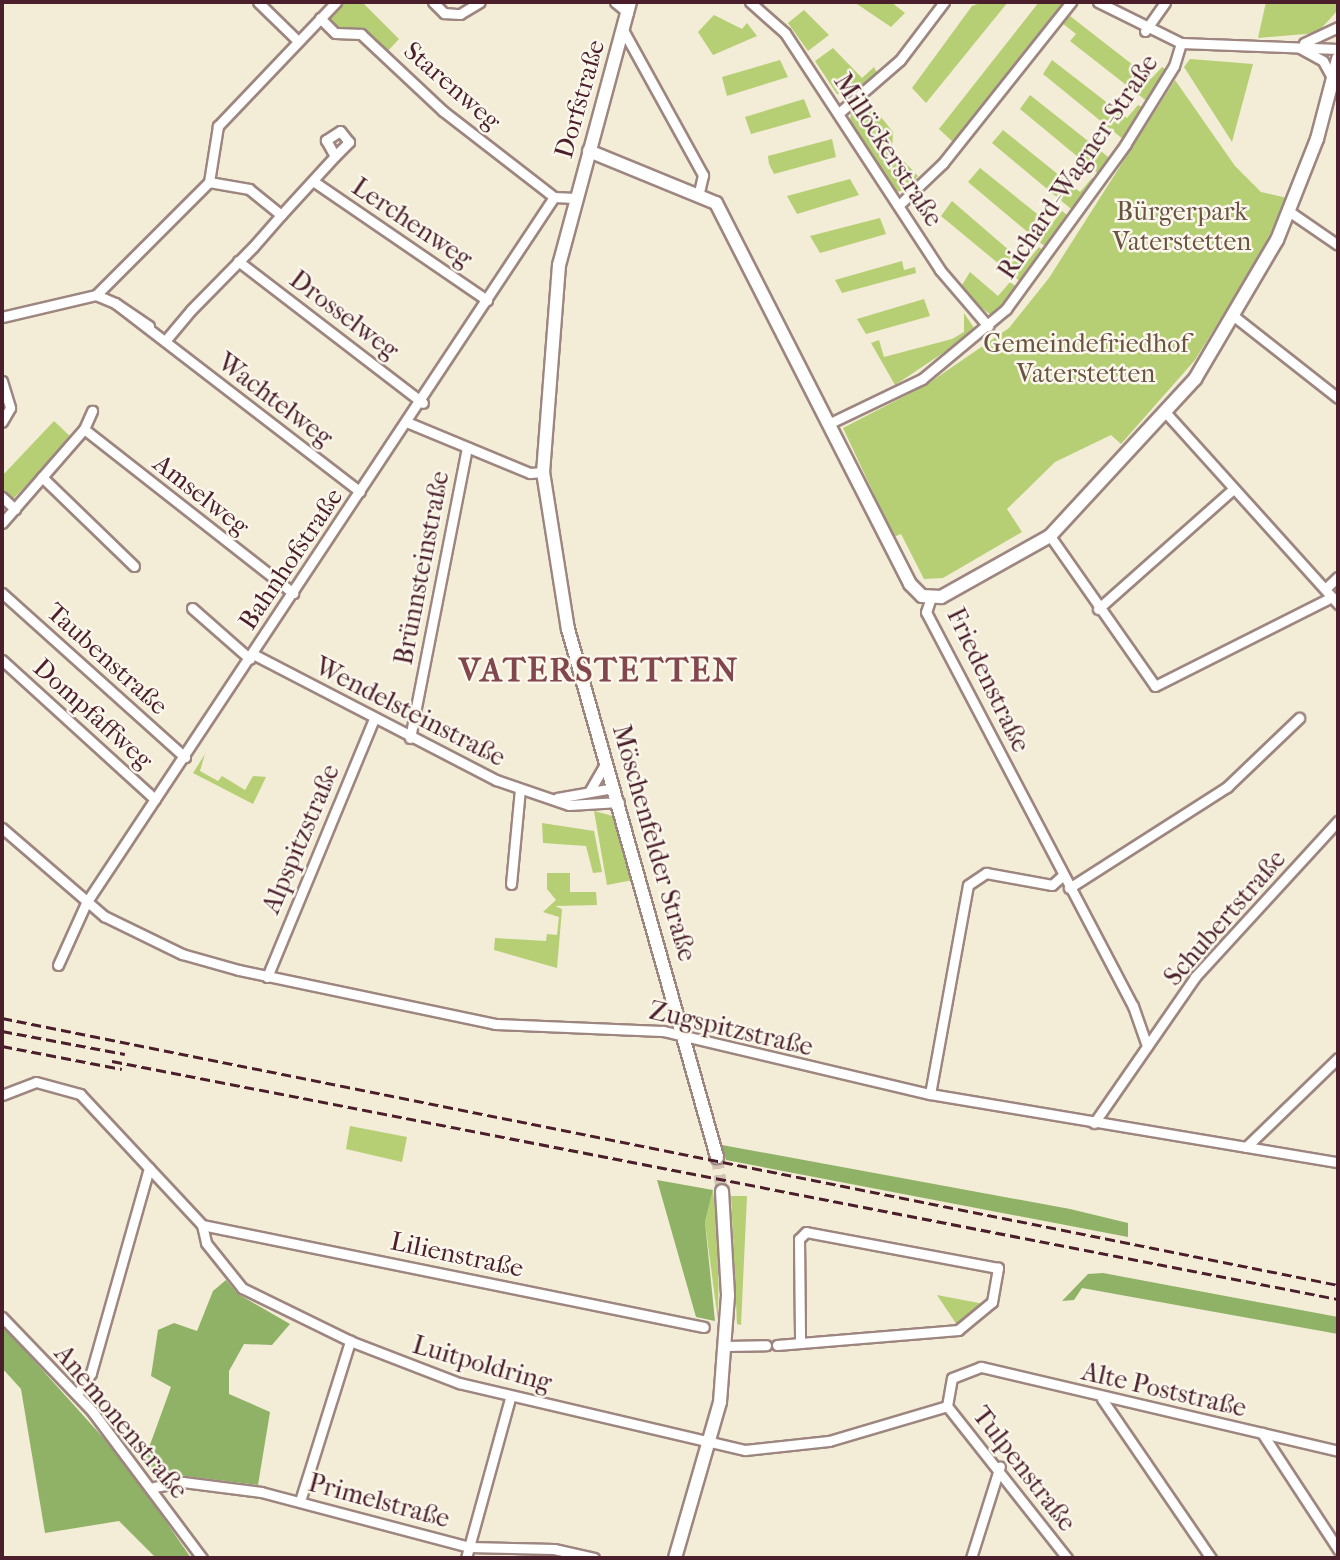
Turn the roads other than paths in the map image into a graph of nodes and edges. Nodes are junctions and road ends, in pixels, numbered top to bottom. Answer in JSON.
{"nodes":[{"id":1,"x":258,"y":2,"type":"edge"},
{"id":2,"x":336,"y":2,"type":"edge"},
{"id":3,"x":433,"y":2,"type":"edge"},
{"id":4,"x":480,"y":2,"type":"edge"},
{"id":5,"x":615,"y":2,"type":"edge"},
{"id":6,"x":750,"y":2,"type":"edge"},
{"id":7,"x":944,"y":2,"type":"edge"},
{"id":8,"x":1071,"y":2,"type":"edge"},
{"id":9,"x":1098,"y":2,"type":"edge"},
{"id":10,"x":1165,"y":2,"type":"edge"},
{"id":11,"x":629,"y":7,"type":"edge"},
{"id":12,"x":320,"y":18,"type":"junction"},
{"id":13,"x":1338,"y":27,"type":"edge"},
{"id":14,"x":623,"y":30,"type":"junction"},
{"id":15,"x":1145,"y":30,"type":"junction"},
{"id":16,"x":298,"y":41,"type":"junction"},
{"id":17,"x":1181,"y":43,"type":"junction"},
{"id":18,"x":1295,"y":46,"type":"junction"},
{"id":19,"x":1338,"y":49,"type":"edge"},
{"id":20,"x":1338,"y":59,"type":"edge"},
{"id":21,"x":1333,"y":81,"type":"junction"},
{"id":22,"x":840,"y":112,"type":"junction"},
{"id":23,"x":589,"y":151,"type":"junction"},
{"id":24,"x":335,"y":156,"type":"dead end"},
{"id":25,"x":313,"y":181,"type":"junction"},
{"id":26,"x":209,"y":182,"type":"junction"},
{"id":27,"x":699,"y":193,"type":"junction"},
{"id":28,"x":554,"y":197,"type":"junction"},
{"id":29,"x":574,"y":203,"type":"junction"},
{"id":30,"x":900,"y":204,"type":"junction"},
{"id":31,"x":1290,"y":212,"type":"junction"},
{"id":32,"x":281,"y":215,"type":"junction"},
{"id":33,"x":1338,"y":245,"type":"edge"},
{"id":34,"x":238,"y":261,"type":"junction"},
{"id":35,"x":96,"y":295,"type":"junction"},
{"id":36,"x":487,"y":300,"type":"junction"},
{"id":37,"x":2,"y":317,"type":"edge"},
{"id":38,"x":1235,"y":317,"type":"junction"},
{"id":39,"x":988,"y":326,"type":"junction"},
{"id":40,"x":165,"y":341,"type":"junction"},
{"id":41,"x":2,"y":381,"type":"edge"},
{"id":42,"x":5,"y":398,"type":"edge"},
{"id":43,"x":1338,"y":398,"type":"edge"},
{"id":44,"x":423,"y":403,"type":"junction"},
{"id":45,"x":92,"y":411,"type":"dead end"},
{"id":46,"x":1167,"y":414,"type":"junction"},
{"id":47,"x":2,"y":422,"type":"edge"},
{"id":48,"x":409,"y":423,"type":"junction"},
{"id":49,"x":828,"y":424,"type":"junction"},
{"id":50,"x":84,"y":429,"type":"junction"},
{"id":51,"x":467,"y":447,"type":"junction"},
{"id":52,"x":543,"y":472,"type":"junction"},
{"id":53,"x":42,"y":477,"type":"junction"},
{"id":54,"x":1233,"y":489,"type":"junction"},
{"id":55,"x":360,"y":492,"type":"junction"},
{"id":56,"x":2,"y":497,"type":"edge"},
{"id":57,"x":15,"y":509,"type":"junction"},
{"id":58,"x":2,"y":523,"type":"edge"},
{"id":59,"x":1050,"y":536,"type":"junction"},
{"id":60,"x":134,"y":566,"type":"dead end"},
{"id":61,"x":1338,"y":577,"type":"edge"},
{"id":62,"x":1326,"y":588,"type":"junction"},
{"id":63,"x":2,"y":593,"type":"edge"},
{"id":64,"x":293,"y":593,"type":"junction"},
{"id":65,"x":931,"y":597,"type":"junction"},
{"id":66,"x":1335,"y":600,"type":"edge"},
{"id":67,"x":192,"y":608,"type":"dead end"},
{"id":68,"x":1098,"y":609,"type":"junction"},
{"id":69,"x":251,"y":657,"type":"junction"},
{"id":70,"x":2,"y":660,"type":"edge"},
{"id":71,"x":1299,"y":718,"type":"dead end"},
{"id":72,"x":374,"y":719,"type":"junction"},
{"id":73,"x":410,"y":738,"type":"junction"},
{"id":74,"x":185,"y":757,"type":"junction"},
{"id":75,"x":606,"y":762,"type":"junction"},
{"id":76,"x":614,"y":788,"type":"junction"},
{"id":77,"x":520,"y":789,"type":"junction"},
{"id":78,"x":589,"y":792,"type":"junction"},
{"id":79,"x":156,"y":799,"type":"junction"},
{"id":80,"x":552,"y":799,"type":"junction"},
{"id":81,"x":619,"y":802,"type":"junction"},
{"id":82,"x":1338,"y":821,"type":"edge"},
{"id":83,"x":2,"y":828,"type":"edge"},
{"id":84,"x":1062,"y":876,"type":"junction"},
{"id":85,"x":511,"y":884,"type":"dead end"},
{"id":86,"x":1069,"y":888,"type":"junction"},
{"id":87,"x":86,"y":903,"type":"junction"},
{"id":88,"x":58,"y":965,"type":"dead end"},
{"id":89,"x":267,"y":976,"type":"junction"},
{"id":90,"x":688,"y":1038,"type":"junction"},
{"id":91,"x":1147,"y":1046,"type":"junction"},
{"id":92,"x":1338,"y":1058,"type":"edge"},
{"id":93,"x":930,"y":1094,"type":"junction"},
{"id":94,"x":2,"y":1095,"type":"edge"},
{"id":95,"x":1094,"y":1123,"type":"junction"},
{"id":96,"x":1245,"y":1147,"type":"junction"},
{"id":97,"x":717,"y":1157,"type":"tunnel mouth"},
{"id":98,"x":1338,"y":1163,"type":"edge"},
{"id":99,"x":149,"y":1168,"type":"junction"},
{"id":100,"x":722,"y":1191,"type":"tunnel mouth"},
{"id":101,"x":202,"y":1225,"type":"junction"},
{"id":102,"x":2,"y":1317,"type":"edge"},
{"id":103,"x":704,"y":1327,"type":"dead end"},
{"id":104,"x":350,"y":1341,"type":"junction"},
{"id":105,"x":800,"y":1343,"type":"junction"},
{"id":106,"x":766,"y":1345,"type":"dead end"},
{"id":107,"x":777,"y":1345,"type":"dead end"},
{"id":108,"x":727,"y":1346,"type":"junction"},
{"id":109,"x":77,"y":1394,"type":"junction"},
{"id":110,"x":510,"y":1398,"type":"junction"},
{"id":111,"x":1102,"y":1399,"type":"junction"},
{"id":112,"x":947,"y":1406,"type":"junction"},
{"id":113,"x":1262,"y":1433,"type":"junction"},
{"id":114,"x":711,"y":1443,"type":"junction"},
{"id":115,"x":1338,"y":1451,"type":"edge"},
{"id":116,"x":1000,"y":1466,"type":"junction"},
{"id":117,"x":154,"y":1487,"type":"junction"},
{"id":118,"x":300,"y":1501,"type":"junction"},
{"id":119,"x":469,"y":1547,"type":"junction"},
{"id":120,"x":1338,"y":1549,"type":"edge"},
{"id":121,"x":579,"y":1556,"type":"edge"},
{"id":122,"x":202,"y":1558,"type":"edge"},
{"id":123,"x":466,"y":1558,"type":"edge"},
{"id":124,"x":594,"y":1558,"type":"edge"},
{"id":125,"x":675,"y":1558,"type":"edge"},
{"id":126,"x":971,"y":1558,"type":"edge"},
{"id":127,"x":1068,"y":1558,"type":"edge"},
{"id":128,"x":1211,"y":1558,"type":"edge"}],
"edges":[{"from":1,"to":16,"type":"street"},
{"from":2,"to":12,"type":"street"},
{"from":3,"to":4,"type":"street"},
{"from":5,"to":11,"type":"street"},
{"from":6,"to":22,"type":"street","name":"Millöckerstraße"},
{"from":7,"to":22,"type":"street"},
{"from":8,"to":30,"type":"street"},
{"from":9,"to":15,"type":"street"},
{"from":10,"to":15,"type":"street"},
{"from":11,"to":14,"type":"street","name":"Dorfstraße"},
{"from":12,"to":16,"type":"street"},
{"from":12,"to":28,"type":"street","name":"Starenweg"},
{"from":13,"to":18,"type":"street"},
{"from":14,"to":23,"type":"street","name":"Dorfstraße"},
{"from":14,"to":27,"type":"street"},
{"from":15,"to":17,"type":"street"},
{"from":16,"to":26,"type":"street"},
{"from":17,"to":18,"type":"street"},
{"from":17,"to":39,"type":"street","name":"Richard-Wagner-Straße"},
{"from":18,"to":19,"type":"street"},
{"from":18,"to":21,"type":"street"},
{"from":20,"to":21,"type":"street"},
{"from":21,"to":31,"type":"street"},
{"from":22,"to":30,"type":"street","name":"Millöckerstraße"},
{"from":23,"to":27,"type":"street","name":"Friedenstraße"},
{"from":23,"to":29,"type":"street","name":"Dorfstraße"},
{"from":24,"to":25,"type":"street","name":"Lerchenweg"},
{"from":25,"to":32,"type":"street","name":"Lerchenweg"},
{"from":25,"to":36,"type":"street","name":"Lerchenweg"},
{"from":26,"to":32,"type":"street"},
{"from":26,"to":35,"type":"street"},
{"from":27,"to":49,"type":"street","name":"Friedenstraße"},
{"from":28,"to":29,"type":"street"},
{"from":28,"to":36,"type":"street","name":"Bahnhofstraße"},
{"from":29,"to":52,"type":"street","name":"Möschenfelder Straße"},
{"from":30,"to":39,"type":"street","name":"Millöckerstraße"},
{"from":31,"to":33,"type":"street"},
{"from":31,"to":38,"type":"street"},
{"from":32,"to":34,"type":"street"},
{"from":34,"to":40,"type":"street"},
{"from":34,"to":44,"type":"street","name":"Drosselweg"},
{"from":35,"to":37,"type":"street"},
{"from":35,"to":40,"type":"street","name":"Wachtelweg"},
{"from":36,"to":44,"type":"street","name":"Bahnhofstraße"},
{"from":38,"to":43,"type":"street"},
{"from":38,"to":46,"type":"street"},
{"from":39,"to":49,"type":"street","name":"Richard-Wagner-Straße"},
{"from":40,"to":55,"type":"street","name":"Wachtelweg"},
{"from":41,"to":42,"type":"street"},
{"from":42,"to":47,"type":"street"},
{"from":44,"to":48,"type":"street","name":"Bahnhofstraße"},
{"from":45,"to":50,"type":"street"},
{"from":46,"to":54,"type":"street"},
{"from":46,"to":59,"type":"street"},
{"from":48,"to":51,"type":"street"},
{"from":48,"to":55,"type":"street","name":"Bahnhofstraße"},
{"from":49,"to":65,"type":"street","name":"Friedenstraße"},
{"from":50,"to":53,"type":"street"},
{"from":50,"to":64,"type":"street","name":"Amselweg"},
{"from":51,"to":52,"type":"street"},
{"from":51,"to":73,"type":"street","name":"Brünnsteinstraße"},
{"from":52,"to":75,"type":"street","name":"Möschenfelder Straße"},
{"from":53,"to":57,"type":"street"},
{"from":53,"to":60,"type":"street"},
{"from":54,"to":62,"type":"street"},
{"from":54,"to":68,"type":"street"},
{"from":55,"to":64,"type":"street","name":"Bahnhofstraße"},
{"from":56,"to":57,"type":"street"},
{"from":57,"to":58,"type":"street"},
{"from":59,"to":65,"type":"street"},
{"from":59,"to":68,"type":"street"},
{"from":61,"to":62,"type":"street"},
{"from":62,"to":66,"type":"street"},
{"from":63,"to":74,"type":"street","name":"Taubenstraße"},
{"from":64,"to":69,"type":"street","name":"Bahnhofstraße"},
{"from":65,"to":84,"type":"street","name":"Friedenstraße"},
{"from":66,"to":68,"type":"street"},
{"from":67,"to":69,"type":"street","name":"Wendelsteinstraße"},
{"from":69,"to":72,"type":"street","name":"Wendelsteinstraße"},
{"from":69,"to":74,"type":"street","name":"Bahnhofstraße"},
{"from":70,"to":79,"type":"street","name":"Dompfaffweg"},
{"from":71,"to":86,"type":"street"},
{"from":72,"to":73,"type":"street","name":"Wendelsteinstraße"},
{"from":72,"to":89,"type":"street","name":"Alpspitzstraße"},
{"from":73,"to":77,"type":"street","name":"Wendelsteinstraße"},
{"from":74,"to":79,"type":"street","name":"Bahnhofstraße"},
{"from":75,"to":76,"type":"street","name":"Möschenfelder Straße"},
{"from":75,"to":78,"type":"street"},
{"from":76,"to":78,"type":"street","name":"Wendelsteinstraße"},
{"from":76,"to":81,"type":"street","name":"Möschenfelder Straße"},
{"from":77,"to":80,"type":"street","name":"Wendelsteinstraße"},
{"from":77,"to":85,"type":"street"},
{"from":78,"to":80,"type":"street","name":"Wendelsteinstraße"},
{"from":79,"to":87,"type":"street","name":"Bahnhofstraße"},
{"from":80,"to":81,"type":"street","name":"Wendelsteinstraße"},
{"from":81,"to":90,"type":"street","name":"Möschenfelder Straße"},
{"from":82,"to":91,"type":"street","name":"Schubertstraße"},
{"from":83,"to":87,"type":"street","name":"Zugspitzstraße"},
{"from":84,"to":86,"type":"street","name":"Friedenstraße"},
{"from":84,"to":93,"type":"street"},
{"from":86,"to":91,"type":"street","name":"Friedenstraße"},
{"from":87,"to":88,"type":"street","name":"Bahnhofstraße"},
{"from":87,"to":89,"type":"street","name":"Zugspitzstraße"},
{"from":89,"to":90,"type":"street","name":"Zugspitzstraße"},
{"from":90,"to":93,"type":"street","name":"Zugspitzstraße"},
{"from":90,"to":97,"type":"street","name":"Möschenfelder Straße"},
{"from":91,"to":95,"type":"street"},
{"from":92,"to":96,"type":"street"},
{"from":93,"to":95,"type":"street","name":"Zugspitzstraße"},
{"from":94,"to":99,"type":"street","name":"Luitpoldring"},
{"from":95,"to":96,"type":"street","name":"Zugspitzstraße"},
{"from":96,"to":98,"type":"street","name":"Zugspitzstraße"},
{"from":99,"to":101,"type":"street","name":"Luitpoldring"},
{"from":99,"to":109,"type":"street"},
{"from":100,"to":108,"type":"street"},
{"from":101,"to":103,"type":"street","name":"Lilienstraße"},
{"from":101,"to":104,"type":"street","name":"Luitpoldring"},
{"from":102,"to":109,"type":"street","name":"Anemonenstraße"},
{"from":104,"to":110,"type":"street","name":"Luitpoldring"},
{"from":104,"to":118,"type":"street"},
{"from":105,"to":105,"type":"street"},
{"from":105,"to":107,"type":"street"},
{"from":106,"to":108,"type":"street"},
{"from":108,"to":114,"type":"street"},
{"from":109,"to":117,"type":"street","name":"Anemonenstraße"},
{"from":110,"to":114,"type":"street","name":"Luitpoldring"},
{"from":110,"to":119,"type":"street"},
{"from":111,"to":112,"type":"street","name":"Alte Poststraße"},
{"from":111,"to":113,"type":"street","name":"Alte Poststraße"},
{"from":111,"to":128,"type":"street"},
{"from":112,"to":114,"type":"street","name":"Luitpoldring"},
{"from":112,"to":116,"type":"street","name":"Tulpenstraße"},
{"from":113,"to":115,"type":"street","name":"Alte Poststraße"},
{"from":113,"to":120,"type":"street"},
{"from":114,"to":125,"type":"street"},
{"from":116,"to":126,"type":"street"},
{"from":116,"to":127,"type":"street","name":"Tulpenstraße"},
{"from":117,"to":118,"type":"street","name":"Primelstraße"},
{"from":117,"to":122,"type":"street","name":"Anemonenstraße"},
{"from":118,"to":119,"type":"street","name":"Primelstraße"},
{"from":119,"to":121,"type":"street","name":"Primelstraße"},
{"from":119,"to":123,"type":"street"},
{"from":121,"to":124,"type":"street","name":"Primelstraße"}]}
